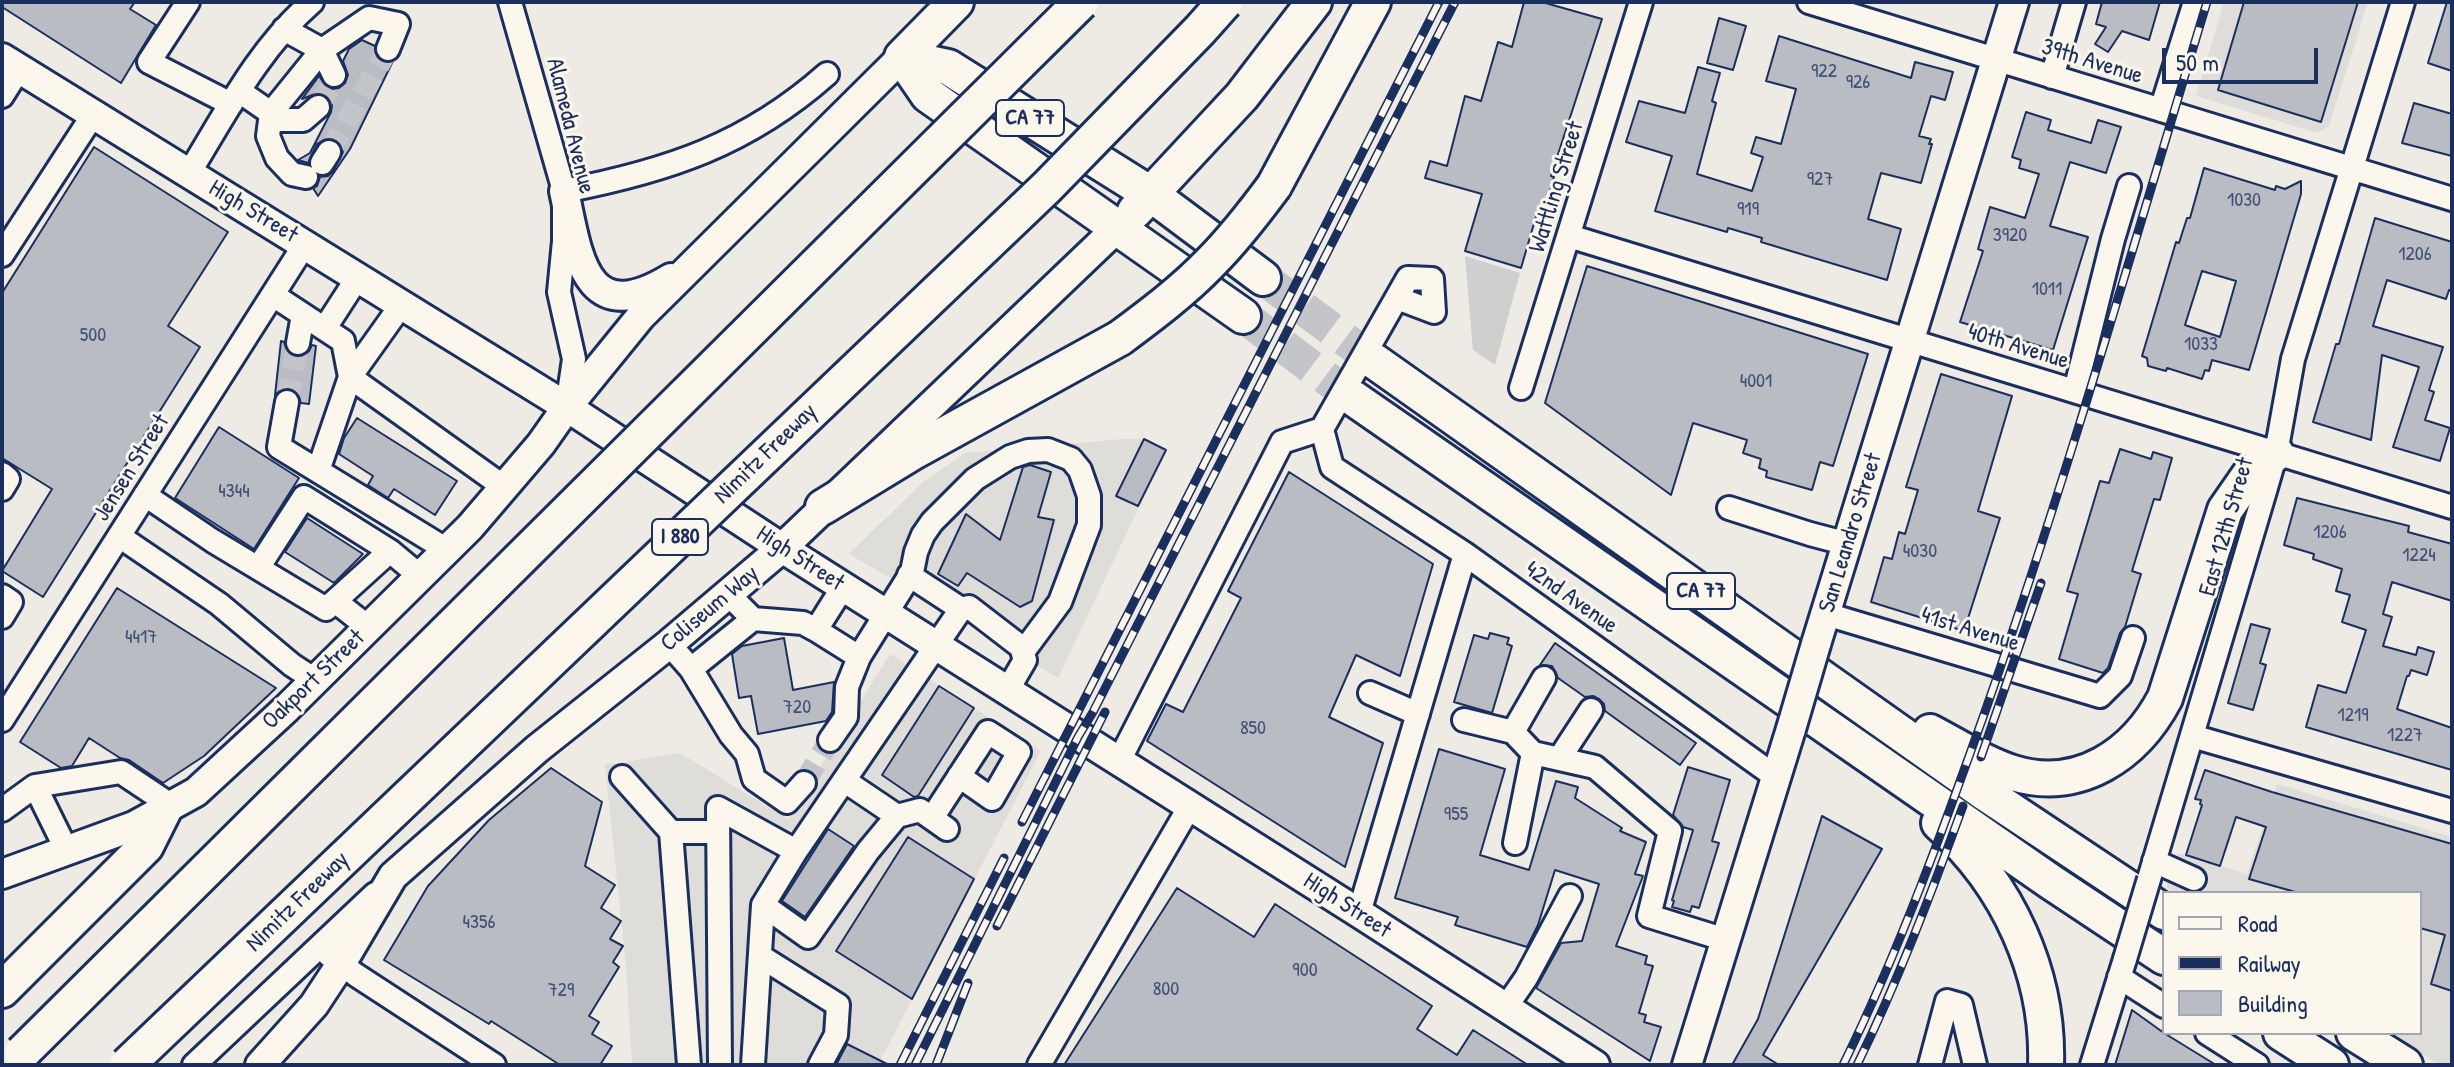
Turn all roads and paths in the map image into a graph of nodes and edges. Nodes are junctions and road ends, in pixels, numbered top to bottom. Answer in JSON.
{"nodes":[{"id":1,"x":188,"y":2,"type":"edge"},
{"id":2,"x":312,"y":2,"type":"edge"},
{"id":3,"x":510,"y":2,"type":"edge"},
{"id":4,"x":956,"y":2,"type":"edge"},
{"id":5,"x":1081,"y":2,"type":"edge"},
{"id":6,"x":1225,"y":2,"type":"edge"},
{"id":7,"x":1314,"y":2,"type":"edge"},
{"id":8,"x":1373,"y":2,"type":"edge"},
{"id":9,"x":1641,"y":2,"type":"edge"},
{"id":10,"x":1809,"y":2,"type":"edge"},
{"id":11,"x":2014,"y":2,"type":"edge"},
{"id":12,"x":2086,"y":2,"type":"edge"},
{"id":13,"x":2195,"y":2,"type":"edge"},
{"id":14,"x":2403,"y":2,"type":"edge"},
{"id":15,"x":2067,"y":9,"type":"edge"},
{"id":16,"x":366,"y":10,"type":"edge"},
{"id":17,"x":284,"y":29,"type":"junction"},
{"id":18,"x":388,"y":49,"type":"tunnel mouth"},
{"id":19,"x":322,"y":50,"type":"junction"},
{"id":20,"x":902,"y":57,"type":"junction"},
{"id":21,"x":1996,"y":60,"type":"junction"},
{"id":22,"x":11,"y":63,"type":"edge"},
{"id":23,"x":827,"y":74,"type":"dead end"},
{"id":24,"x":334,"y":75,"type":"dead end"},
{"id":25,"x":2052,"y":77,"type":"junction"},
{"id":26,"x":2,"y":96,"type":"edge"},
{"id":27,"x":235,"y":97,"type":"junction"},
{"id":28,"x":318,"y":107,"type":"tunnel mouth"},
{"id":29,"x":2161,"y":110,"type":"junction"},
{"id":30,"x":271,"y":113,"type":"junction"},
{"id":31,"x":93,"y":115,"type":"junction"},
{"id":32,"x":319,"y":164,"type":"dead end"},
{"id":33,"x":2351,"y":169,"type":"junction"},
{"id":34,"x":189,"y":173,"type":"junction"},
{"id":35,"x":2129,"y":186,"type":"dead end"},
{"id":36,"x":564,"y":191,"type":"junction"},
{"id":37,"x":1152,"y":195,"type":"junction"},
{"id":38,"x":2452,"y":199,"type":"edge"},
{"id":39,"x":1118,"y":227,"type":"junction"},
{"id":40,"x":1569,"y":236,"type":"junction"},
{"id":41,"x":305,"y":244,"type":"junction"},
{"id":42,"x":2,"y":255,"type":"edge"},
{"id":43,"x":699,"y":261,"type":"junction"},
{"id":44,"x":358,"y":277,"type":"junction"},
{"id":45,"x":1263,"y":278,"type":"tunnel mouth"},
{"id":46,"x":273,"y":295,"type":"junction"},
{"id":47,"x":1397,"y":298,"type":"dead end"},
{"id":48,"x":402,"y":304,"type":"junction"},
{"id":49,"x":303,"y":315,"type":"junction"},
{"id":50,"x":1243,"y":316,"type":"tunnel mouth"},
{"id":51,"x":325,"y":328,"type":"junction"},
{"id":52,"x":1910,"y":341,"type":"junction"},
{"id":53,"x":298,"y":343,"type":"tunnel mouth"},
{"id":54,"x":1374,"y":361,"type":"tunnel mouth"},
{"id":55,"x":350,"y":377,"type":"junction"},
{"id":56,"x":1521,"y":388,"type":"dead end"},
{"id":57,"x":2075,"y":391,"type":"junction"},
{"id":58,"x":1353,"y":398,"type":"tunnel mouth"},
{"id":59,"x":287,"y":402,"type":"tunnel mouth"},
{"id":60,"x":567,"y":407,"type":"junction"},
{"id":61,"x":1322,"y":429,"type":"junction"},
{"id":62,"x":2276,"y":453,"type":"junction"},
{"id":63,"x":318,"y":471,"type":"junction"},
{"id":64,"x":2,"y":474,"type":"edge"},
{"id":65,"x":504,"y":487,"type":"junction"},
{"id":66,"x":2,"y":489,"type":"edge"},
{"id":67,"x":145,"y":495,"type":"junction"},
{"id":68,"x":823,"y":507,"type":"junction"},
{"id":69,"x":2452,"y":507,"type":"edge"},
{"id":70,"x":1729,"y":508,"type":"dead end"},
{"id":71,"x":119,"y":536,"type":"junction"},
{"id":72,"x":1848,"y":544,"type":"junction"},
{"id":73,"x":782,"y":548,"type":"junction"},
{"id":74,"x":447,"y":550,"type":"junction"},
{"id":75,"x":390,"y":551,"type":"junction"},
{"id":76,"x":1465,"y":554,"type":"junction"},
{"id":77,"x":258,"y":568,"type":"junction"},
{"id":78,"x":909,"y":575,"type":"junction"},
{"id":79,"x":420,"y":576,"type":"junction"},
{"id":80,"x":843,"y":587,"type":"junction"},
{"id":81,"x":728,"y":594,"type":"junction"},
{"id":82,"x":2,"y":596,"type":"edge"},
{"id":83,"x":335,"y":601,"type":"junction"},
{"id":84,"x":961,"y":609,"type":"junction"},
{"id":85,"x":1826,"y":614,"type":"junction"},
{"id":86,"x":886,"y":615,"type":"junction"},
{"id":87,"x":2,"y":617,"type":"edge"},
{"id":88,"x":753,"y":619,"type":"junction"},
{"id":89,"x":368,"y":627,"type":"junction"},
{"id":90,"x":1754,"y":628,"type":"junction"},
{"id":91,"x":816,"y":630,"type":"junction"},
{"id":92,"x":2133,"y":638,"type":"dead end"},
{"id":93,"x":669,"y":644,"type":"junction"},
{"id":94,"x":937,"y":646,"type":"junction"},
{"id":95,"x":1023,"y":652,"type":"junction"},
{"id":96,"x":859,"y":657,"type":"junction"},
{"id":97,"x":1729,"y":657,"type":"junction"},
{"id":98,"x":691,"y":669,"type":"junction"},
{"id":99,"x":1544,"y":678,"type":"dead end"},
{"id":100,"x":315,"y":680,"type":"junction"},
{"id":101,"x":1007,"y":691,"type":"junction"},
{"id":102,"x":1370,"y":693,"type":"dead end"},
{"id":103,"x":1591,"y":710,"type":"dead end"},
{"id":104,"x":1418,"y":714,"type":"junction"},
{"id":105,"x":2,"y":720,"type":"edge"},
{"id":106,"x":1464,"y":720,"type":"dead end"},
{"id":107,"x":1513,"y":732,"type":"junction"},
{"id":108,"x":2192,"y":736,"type":"junction"},
{"id":109,"x":830,"y":740,"type":"tunnel mouth"},
{"id":110,"x":1533,"y":753,"type":"junction"},
{"id":111,"x":1559,"y":759,"type":"junction"},
{"id":112,"x":1119,"y":761,"type":"junction"},
{"id":113,"x":959,"y":776,"type":"dead end"},
{"id":114,"x":622,"y":777,"type":"dead end"},
{"id":115,"x":1776,"y":777,"type":"junction"},
{"id":116,"x":845,"y":781,"type":"junction"},
{"id":117,"x":804,"y":783,"type":"tunnel mouth"},
{"id":118,"x":35,"y":786,"type":"junction"},
{"id":119,"x":1190,"y":806,"type":"junction"},
{"id":120,"x":168,"y":808,"type":"junction"},
{"id":121,"x":2,"y":810,"type":"edge"},
{"id":122,"x":2452,"y":811,"type":"edge"},
{"id":123,"x":897,"y":816,"type":"junction"},
{"id":124,"x":671,"y":832,"type":"junction"},
{"id":125,"x":718,"y":832,"type":"junction"},
{"id":126,"x":1515,"y":843,"type":"dead end"},
{"id":127,"x":66,"y":849,"type":"junction"},
{"id":128,"x":796,"y":851,"type":"junction"},
{"id":129,"x":2152,"y":870,"type":"junction"},
{"id":130,"x":2,"y":874,"type":"edge"},
{"id":131,"x":2194,"y":879,"type":"dead end"},
{"id":132,"x":1570,"y":896,"type":"dead end"},
{"id":133,"x":763,"y":905,"type":"junction"},
{"id":134,"x":2162,"y":911,"type":"edge"},
{"id":135,"x":1359,"y":913,"type":"junction"},
{"id":136,"x":1726,"y":940,"type":"junction"},
{"id":137,"x":330,"y":956,"type":"junction"},
{"id":138,"x":760,"y":956,"type":"junction"},
{"id":139,"x":2162,"y":956,"type":"edge"},
{"id":140,"x":2122,"y":968,"type":"junction"},
{"id":141,"x":2,"y":990,"type":"edge"},
{"id":142,"x":2162,"y":1004,"type":"edge"},
{"id":143,"x":314,"y":1005,"type":"junction"},
{"id":144,"x":1506,"y":1007,"type":"junction"},
{"id":145,"x":2210,"y":1035,"type":"edge"},
{"id":146,"x":2284,"y":1035,"type":"edge"},
{"id":147,"x":2357,"y":1035,"type":"edge"},
{"id":148,"x":17,"y":1059,"type":"edge"},
{"id":149,"x":1587,"y":1063,"type":"edge"},
{"id":150,"x":127,"y":1065,"type":"edge"},
{"id":151,"x":194,"y":1065,"type":"edge"},
{"id":152,"x":260,"y":1065,"type":"edge"},
{"id":153,"x":276,"y":1065,"type":"edge"},
{"id":154,"x":494,"y":1065,"type":"edge"},
{"id":155,"x":689,"y":1065,"type":"edge"},
{"id":156,"x":720,"y":1065,"type":"edge"},
{"id":157,"x":753,"y":1065,"type":"edge"},
{"id":158,"x":820,"y":1065,"type":"edge"},
{"id":159,"x":1039,"y":1065,"type":"edge"},
{"id":160,"x":1687,"y":1065,"type":"edge"},
{"id":161,"x":1930,"y":1065,"type":"edge"},
{"id":162,"x":1975,"y":1065,"type":"edge"},
{"id":163,"x":2046,"y":1065,"type":"edge"},
{"id":164,"x":2092,"y":1065,"type":"edge"},
{"id":165,"x":2257,"y":1065,"type":"edge"},
{"id":166,"x":2331,"y":1065,"type":"edge"},
{"id":167,"x":2405,"y":1065,"type":"edge"}],
"edges":[{"from":1,"to":27,"type":"street"},
{"from":2,"to":17,"type":"street"},
{"from":3,"to":36,"type":"street","name":"Alameda Avenue"},
{"from":4,"to":20,"type":"highway"},
{"from":5,"to":148,"type":"highway","bridge":true},
{"from":6,"to":150,"type":"highway","name":"Nimitz Freeway","number":"I 880","bridge":true},
{"from":7,"to":37,"type":"highway"},
{"from":8,"to":68,"type":"highway","bridge":true},
{"from":9,"to":40,"type":"street","name":"Wattling Street"},
{"from":10,"to":21,"type":"street","name":"39th Avenue"},
{"from":11,"to":21,"type":"main road","name":"San Leandro Street"},
{"from":12,"to":15,"type":"street"},
{"from":13,"to":29,"type":"street"},
{"from":14,"to":33,"type":"street","name":"East 12th Street"},
{"from":15,"to":25,"type":"street"},
{"from":16,"to":18,"type":"street"},
{"from":16,"to":19,"type":"street"},
{"from":17,"to":19,"type":"street"},
{"from":17,"to":27,"type":"street"},
{"from":19,"to":24,"type":"street"},
{"from":19,"to":30,"type":"street"},
{"from":20,"to":37,"type":"highway","number":"CA 77"},
{"from":20,"to":39,"type":"highway","number":"CA 77"},
{"from":20,"to":43,"type":"main road"},
{"from":21,"to":25,"type":"street","name":"39th Avenue"},
{"from":21,"to":52,"type":"main road","name":"San Leandro Street"},
{"from":22,"to":26,"type":"street"},
{"from":22,"to":31,"type":"main road","name":"High Street"},
{"from":23,"to":36,"type":"street"},
{"from":25,"to":29,"type":"street","name":"39th Avenue"},
{"from":27,"to":30,"type":"street"},
{"from":27,"to":34,"type":"street"},
{"from":28,"to":30,"type":"street"},
{"from":29,"to":33,"type":"street","name":"39th Avenue"},
{"from":30,"to":32,"type":"street"},
{"from":31,"to":34,"type":"main road","name":"High Street"},
{"from":31,"to":42,"type":"street"},
{"from":33,"to":38,"type":"street","name":"39th Avenue"},
{"from":33,"to":62,"type":"street","name":"East 12th Street"},
{"from":34,"to":41,"type":"main road","name":"High Street"},
{"from":35,"to":57,"type":"street"},
{"from":36,"to":43,"type":"main road"},
{"from":36,"to":60,"type":"street","name":"Alameda Avenue"},
{"from":37,"to":39,"type":"highway"},
{"from":37,"to":45,"type":"highway","number":"CA 77"},
{"from":39,"to":50,"type":"highway","number":"CA 77"},
{"from":39,"to":68,"type":"main road","name":"Coliseum Way"},
{"from":40,"to":52,"type":"street","name":"40th Avenue"},
{"from":40,"to":56,"type":"street","name":"Wattling Street"},
{"from":41,"to":44,"type":"main road","name":"High Street"},
{"from":41,"to":46,"type":"street","name":"Jensen Street"},
{"from":43,"to":60,"type":"main road","name":"Oakport Street"},
{"from":44,"to":48,"type":"main road","name":"High Street"},
{"from":44,"to":51,"type":"street"},
{"from":46,"to":49,"type":"street"},
{"from":46,"to":67,"type":"street","name":"Jensen Street"},
{"from":47,"to":61,"type":"street"},
{"from":48,"to":55,"type":"street"},
{"from":48,"to":60,"type":"main road","name":"High Street"},
{"from":49,"to":51,"type":"street"},
{"from":49,"to":53,"type":"street"},
{"from":51,"to":55,"type":"street"},
{"from":52,"to":57,"type":"street","name":"40th Avenue"},
{"from":52,"to":72,"type":"main road","name":"San Leandro Street"},
{"from":54,"to":90,"type":"highway","number":"CA 77"},
{"from":55,"to":63,"type":"street"},
{"from":55,"to":65,"type":"street"},
{"from":57,"to":62,"type":"street","name":"40th Avenue"},
{"from":58,"to":97,"type":"highway","number":"CA 77"},
{"from":59,"to":63,"type":"street"},
{"from":60,"to":65,"type":"main road","name":"Oakport Street"},
{"from":60,"to":73,"type":"main road","name":"High Street"},
{"from":61,"to":76,"type":"street","name":"42nd Avenue"},
{"from":61,"to":112,"type":"street"},
{"from":62,"to":69,"type":"street","name":"40th Avenue"},
{"from":62,"to":90,"type":"highway"},
{"from":62,"to":108,"type":"street","name":"East 12th Street"},
{"from":63,"to":74,"type":"street"},
{"from":64,"to":66,"type":"street"},
{"from":65,"to":74,"type":"main road","name":"Oakport Street"},
{"from":67,"to":71,"type":"street","name":"Jensen Street"},
{"from":67,"to":77,"type":"street"},
{"from":68,"to":73,"type":"main road","name":"Coliseum Way"},
{"from":70,"to":72,"type":"street"},
{"from":71,"to":100,"type":"street"},
{"from":71,"to":105,"type":"street","name":"Jensen Street"},
{"from":72,"to":85,"type":"main road","name":"San Leandro Street"},
{"from":73,"to":80,"type":"main road","name":"High Street"},
{"from":73,"to":81,"type":"main road","name":"Coliseum Way"},
{"from":74,"to":79,"type":"main road","name":"Oakport Street"},
{"from":75,"to":77,"type":"street"},
{"from":75,"to":79,"type":"street"},
{"from":75,"to":83,"type":"street"},
{"from":76,"to":104,"type":"street"},
{"from":76,"to":115,"type":"street","name":"42nd Avenue"},
{"from":77,"to":83,"type":"street"},
{"from":78,"to":84,"type":"street"},
{"from":78,"to":86,"type":"street"},
{"from":78,"to":95,"type":"street"},
{"from":79,"to":89,"type":"main road","name":"Oakport Street"},
{"from":80,"to":86,"type":"main road","name":"High Street"},
{"from":80,"to":91,"type":"street"},
{"from":81,"to":88,"type":"street"},
{"from":81,"to":93,"type":"main road","name":"Coliseum Way"},
{"from":82,"to":87,"type":"street"},
{"from":83,"to":89,"type":"street"},
{"from":84,"to":94,"type":"street"},
{"from":84,"to":95,"type":"street"},
{"from":85,"to":92,"type":"street","name":"41st Avenue"},
{"from":85,"to":115,"type":"main road","name":"San Leandro Street","bridge":true},
{"from":86,"to":94,"type":"main road","name":"High Street"},
{"from":86,"to":96,"type":"street"},
{"from":88,"to":91,"type":"street"},
{"from":88,"to":98,"type":"street"},
{"from":89,"to":100,"type":"main road","name":"Oakport Street"},
{"from":90,"to":134,"type":"highway","number":"CA 77"},
{"from":91,"to":96,"type":"street"},
{"from":93,"to":98,"type":"street"},
{"from":93,"to":137,"type":"main road","name":"Coliseum Way"},
{"from":94,"to":101,"type":"main road","name":"High Street"},
{"from":94,"to":116,"type":"street"},
{"from":95,"to":101,"type":"street"},
{"from":96,"to":109,"type":"street"},
{"from":97,"to":139,"type":"highway","number":"CA 77"},
{"from":97,"to":163,"type":"highway"},
{"from":98,"to":117,"type":"street"},
{"from":99,"to":107,"type":"street"},
{"from":100,"to":120,"type":"main road","name":"Oakport Street"},
{"from":101,"to":112,"type":"main road","name":"High Street"},
{"from":102,"to":104,"type":"street"},
{"from":103,"to":111,"type":"street"},
{"from":104,"to":135,"type":"street"},
{"from":106,"to":107,"type":"street"},
{"from":107,"to":110,"type":"street"},
{"from":108,"to":122,"type":"street"},
{"from":108,"to":129,"type":"street","name":"East 12th Street"},
{"from":110,"to":111,"type":"street"},
{"from":110,"to":126,"type":"street"},
{"from":111,"to":136,"type":"street"},
{"from":112,"to":119,"type":"main road","name":"High Street"},
{"from":113,"to":123,"type":"street"},
{"from":114,"to":124,"type":"street"},
{"from":115,"to":136,"type":"main road","name":"San Leandro Street"},
{"from":116,"to":123,"type":"street"},
{"from":116,"to":128,"type":"street"},
{"from":118,"to":120,"type":"street"},
{"from":118,"to":121,"type":"street"},
{"from":118,"to":127,"type":"street"},
{"from":119,"to":135,"type":"main road","name":"High Street"},
{"from":119,"to":159,"type":"street"},
{"from":120,"to":127,"type":"main road","name":"Oakport Street"},
{"from":120,"to":141,"type":"highway"},
{"from":123,"to":133,"type":"street"},
{"from":124,"to":125,"type":"street"},
{"from":124,"to":155,"type":"street"},
{"from":125,"to":128,"type":"street"},
{"from":125,"to":156,"type":"street"},
{"from":127,"to":130,"type":"main road","name":"Oakport Street"},
{"from":128,"to":133,"type":"street"},
{"from":129,"to":131,"type":"street"},
{"from":129,"to":140,"type":"street","name":"East 12th Street","bridge":true},
{"from":132,"to":144,"type":"street"},
{"from":133,"to":138,"type":"street"},
{"from":135,"to":144,"type":"main road","name":"High Street"},
{"from":136,"to":160,"type":"main road","name":"San Leandro Street"},
{"from":137,"to":143,"type":"main road","name":"Coliseum Way"},
{"from":137,"to":151,"type":"street","name":"Coliseum Way"},
{"from":137,"to":154,"type":"street"},
{"from":138,"to":157,"type":"street"},
{"from":138,"to":158,"type":"street"},
{"from":140,"to":142,"type":"street"},
{"from":140,"to":164,"type":"street","name":"East 12th Street"},
{"from":143,"to":152,"type":"main road"},
{"from":143,"to":153,"type":"street","name":"Coliseum Way"},
{"from":144,"to":149,"type":"main road","name":"High Street"},
{"from":145,"to":165,"type":"street"},
{"from":146,"to":166,"type":"highway"},
{"from":147,"to":167,"type":"highway"},
{"from":161,"to":162,"type":"street"}]}
